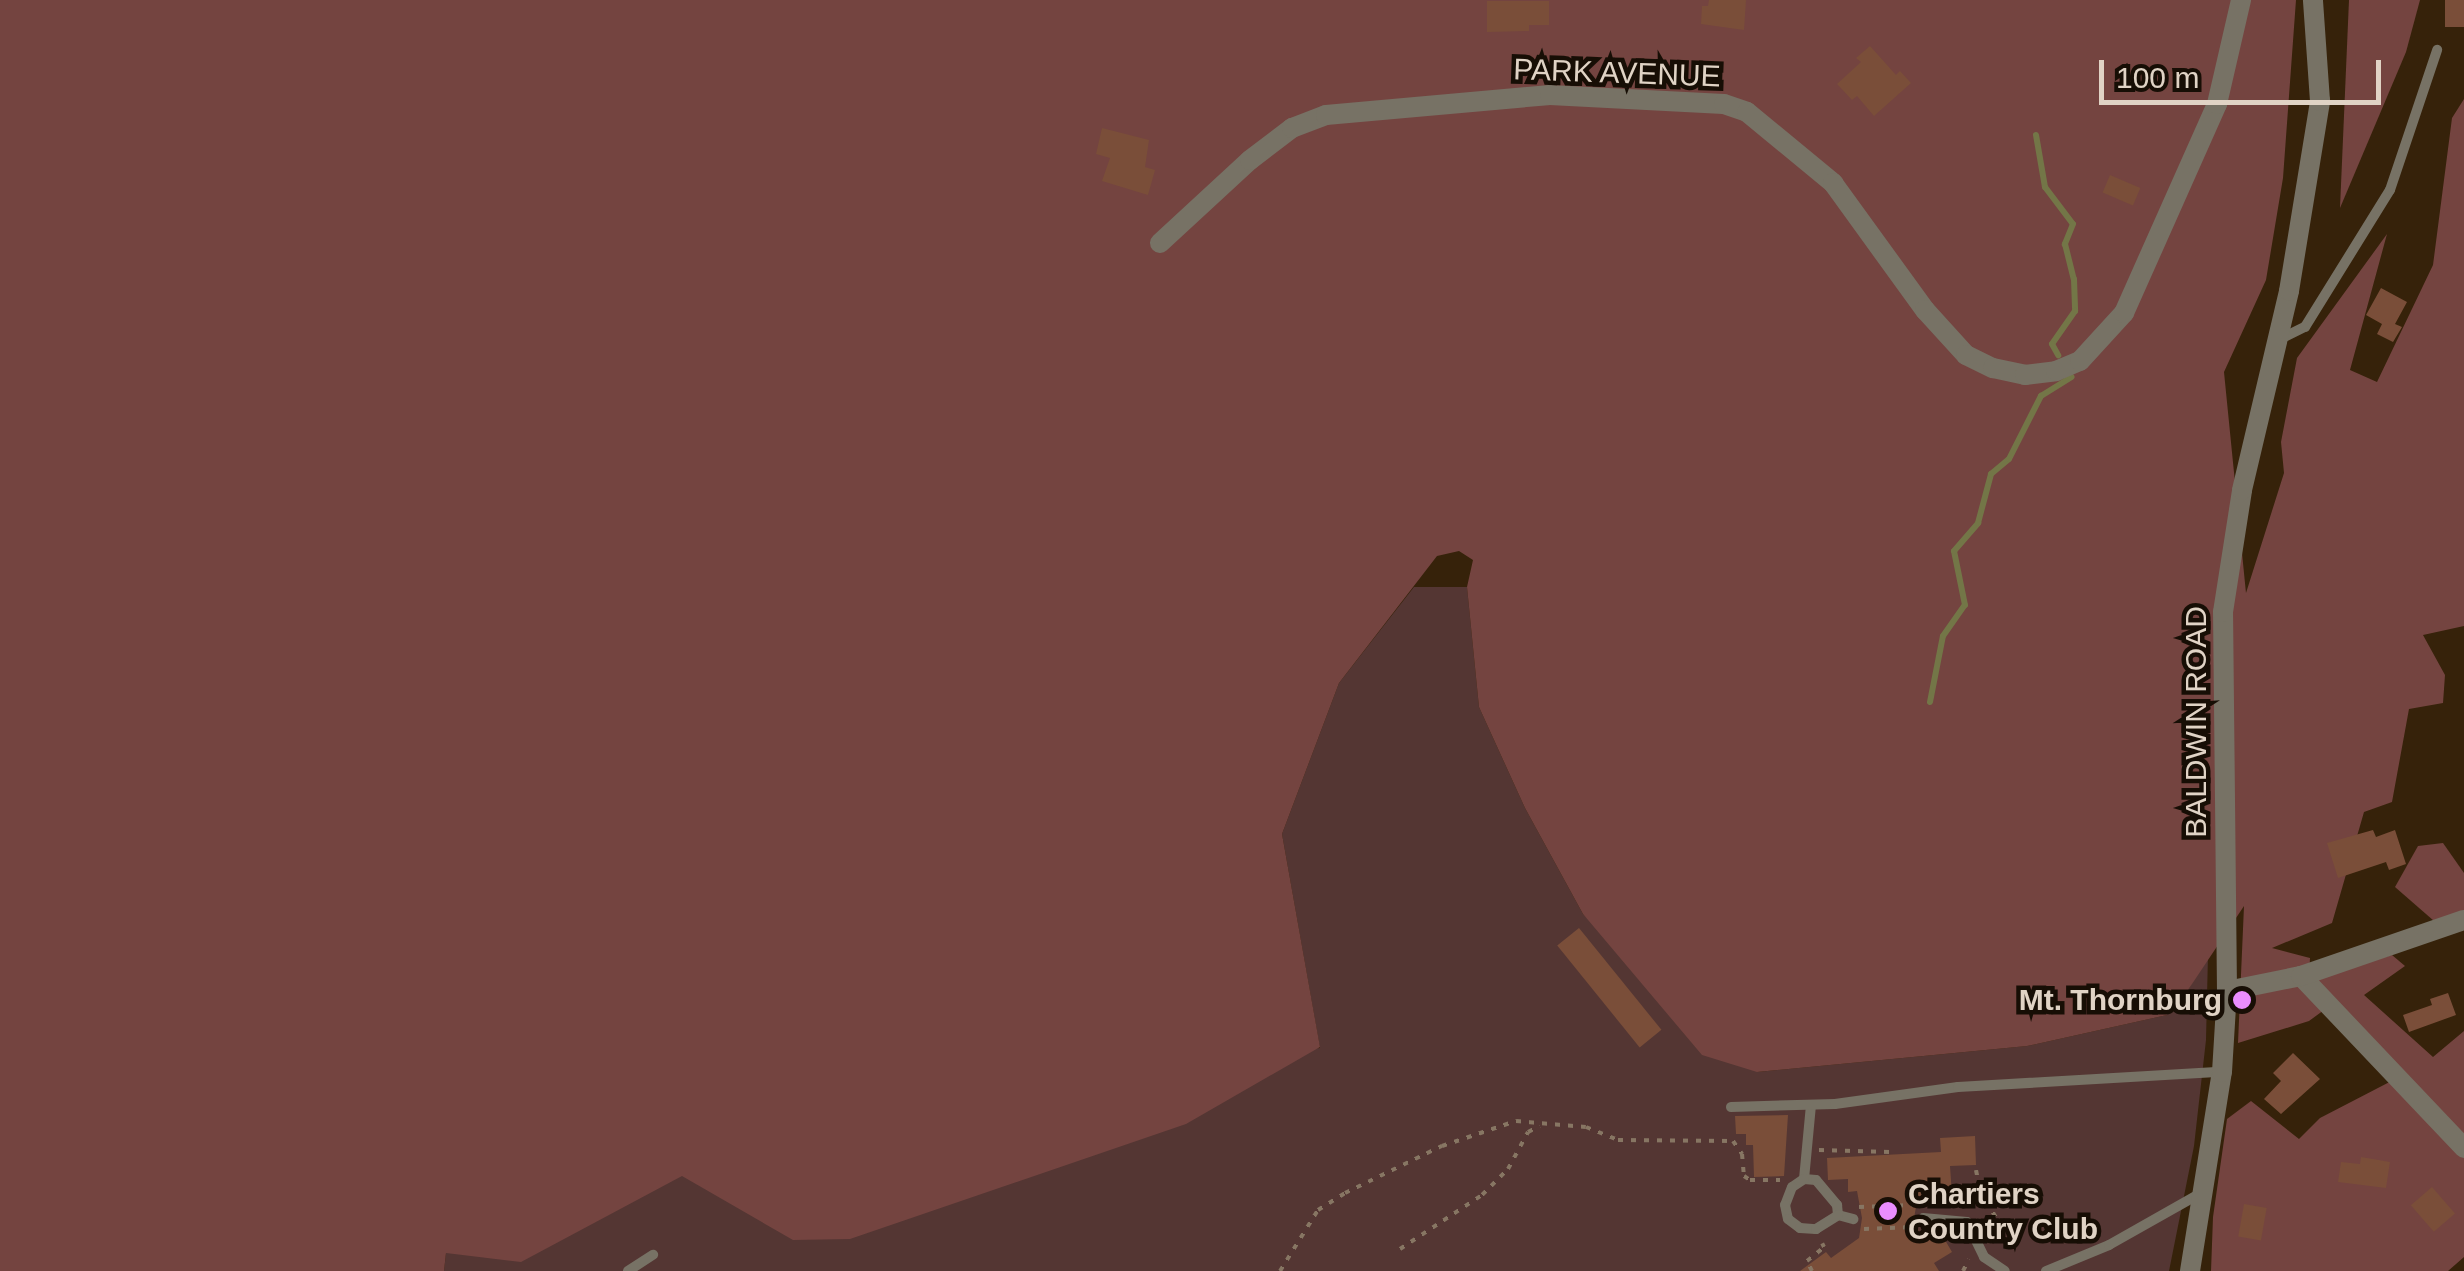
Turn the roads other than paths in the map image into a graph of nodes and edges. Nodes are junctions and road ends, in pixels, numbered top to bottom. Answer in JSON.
{"nodes":[{"id":1,"x":2241,"y":0,"type":"edge"},
{"id":2,"x":2313,"y":0,"type":"edge"},
{"id":3,"x":2438,"y":50,"type":"dead end"},
{"id":4,"x":1160,"y":243,"type":"dead end"},
{"id":5,"x":2277,"y":340,"type":"junction"},
{"id":6,"x":2464,"y":920,"type":"edge"},
{"id":7,"x":2301,"y":976,"type":"junction"},
{"id":8,"x":2227,"y":990,"type":"junction"},
{"id":9,"x":2222,"y":1072,"type":"junction"},
{"id":10,"x":1811,"y":1105,"type":"junction"},
{"id":11,"x":1731,"y":1107,"type":"dead end"},
{"id":12,"x":2464,"y":1148,"type":"edge"},
{"id":13,"x":1804,"y":1179,"type":"junction"},
{"id":14,"x":2203,"y":1192,"type":"junction"},
{"id":15,"x":1923,"y":1218,"type":"dead end"},
{"id":16,"x":652,"y":1255,"type":"dead end"},
{"id":17,"x":628,"y":1271,"type":"edge"},
{"id":18,"x":2004,"y":1271,"type":"edge"},
{"id":19,"x":2046,"y":1271,"type":"edge"},
{"id":20,"x":2190,"y":1271,"type":"edge"}],
"edges":[{"from":1,"to":4,"type":"street","name":"PARK AVENUE"},
{"from":2,"to":5,"type":"street","name":"BALDWIN ROAD"},
{"from":3,"to":5,"type":"lane"},
{"from":5,"to":8,"type":"street","name":"BALDWIN ROAD"},
{"from":6,"to":7,"type":"street"},
{"from":7,"to":8,"type":"street"},
{"from":7,"to":12,"type":"street"},
{"from":8,"to":9,"type":"street","name":"BALDWIN ROAD"},
{"from":9,"to":10,"type":"lane"},
{"from":9,"to":14,"type":"street","name":"BALDWIN ROAD"},
{"from":10,"to":11,"type":"lane"},
{"from":10,"to":13,"type":"lane"},
{"from":13,"to":13,"type":"lane"},
{"from":14,"to":19,"type":"lane"},
{"from":14,"to":20,"type":"street","name":"BALDWIN ROAD"},
{"from":15,"to":18,"type":"lane"},
{"from":16,"to":17,"type":"lane"}]}
